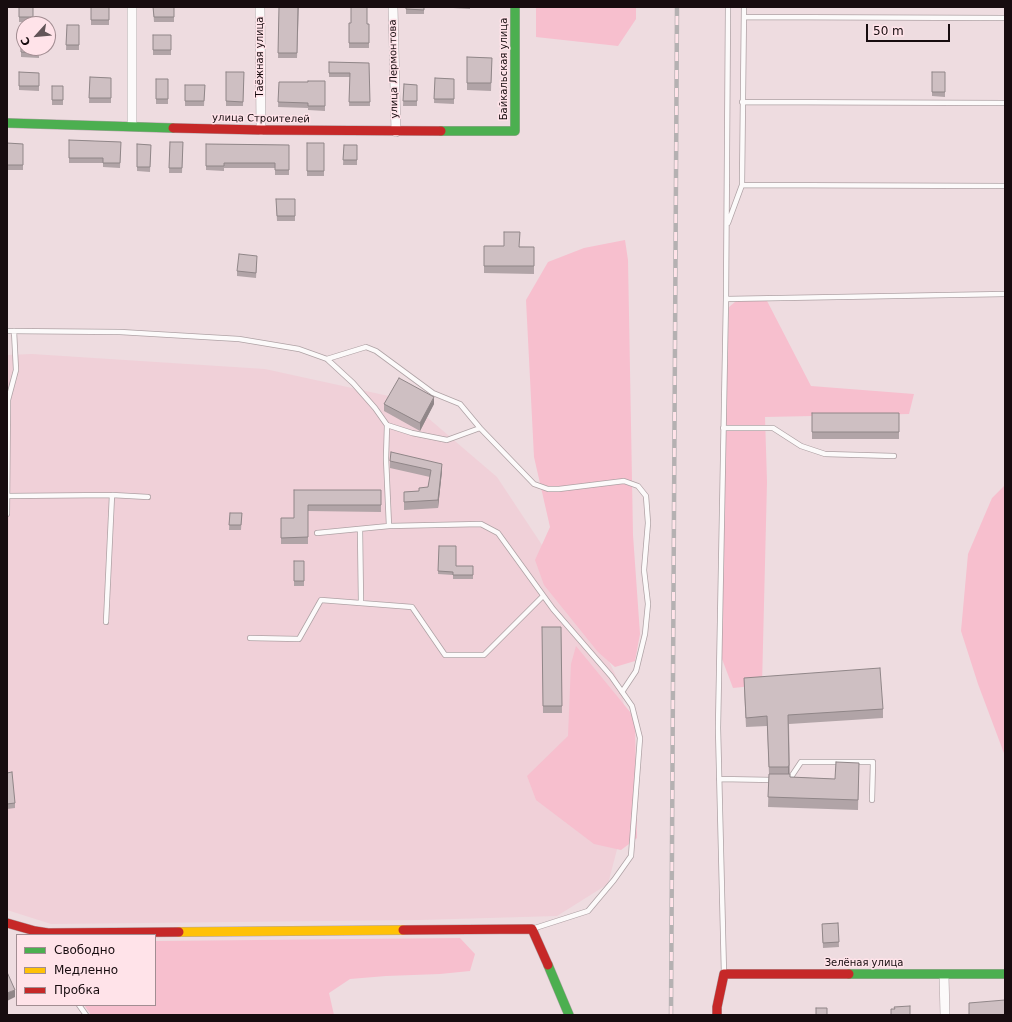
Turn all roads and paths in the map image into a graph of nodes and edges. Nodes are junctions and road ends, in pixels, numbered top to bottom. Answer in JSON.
{"nodes":[{"id":1,"x":132,"y":7,"type":"edge"},
{"id":2,"x":260,"y":7,"type":"edge"},
{"id":3,"x":393,"y":7,"type":"edge"},
{"id":4,"x":515,"y":7,"type":"edge"},
{"id":5,"x":728,"y":7,"type":"edge"},
{"id":6,"x":744,"y":7,"type":"edge"},
{"id":7,"x":744,"y":17,"type":"junction"},
{"id":8,"x":1005,"y":18,"type":"edge"},
{"id":9,"x":742,"y":102,"type":"junction"},
{"id":10,"x":1005,"y":103,"type":"edge"},
{"id":11,"x":7,"y":123,"type":"edge"},
{"id":12,"x":132,"y":126,"type":"junction"},
{"id":13,"x":261,"y":130,"type":"junction"},
{"id":14,"x":515,"y":131,"type":"joint"},
{"id":15,"x":396,"y":132,"type":"junction"},
{"id":16,"x":742,"y":185,"type":"junction"},
{"id":17,"x":1005,"y":186,"type":"edge"},
{"id":18,"x":727,"y":226,"type":"junction"},
{"id":19,"x":1005,"y":294,"type":"edge"},
{"id":20,"x":726,"y":299,"type":"junction"},
{"id":21,"x":7,"y":331,"type":"edge"},
{"id":22,"x":14,"y":331,"type":"junction"},
{"id":23,"x":327,"y":359,"type":"junction"},
{"id":24,"x":387,"y":425,"type":"junction"},
{"id":25,"x":480,"y":428,"type":"junction"},
{"id":26,"x":723,"y":428,"type":"junction"},
{"id":27,"x":894,"y":456,"type":"dead end"},
{"id":28,"x":112,"y":495,"type":"junction"},
{"id":29,"x":7,"y":496,"type":"edge"},
{"id":30,"x":148,"y":497,"type":"dead end"},
{"id":31,"x":7,"y":514,"type":"edge"},
{"id":32,"x":389,"y":526,"type":"junction"},
{"id":33,"x":360,"y":529,"type":"junction"},
{"id":34,"x":317,"y":533,"type":"dead end"},
{"id":35,"x":543,"y":596,"type":"junction"},
{"id":36,"x":361,"y":603,"type":"junction"},
{"id":37,"x":106,"y":622,"type":"dead end"},
{"id":38,"x":250,"y":638,"type":"dead end"},
{"id":39,"x":622,"y":692,"type":"junction"},
{"id":40,"x":719,"y":779,"type":"junction"},
{"id":41,"x":872,"y":800,"type":"dead end"},
{"id":42,"x":7,"y":923,"type":"edge"},
{"id":43,"x":532,"y":929,"type":"junction"},
{"id":44,"x":36,"y":933,"type":"edge"},
{"id":45,"x":724,"y":974,"type":"junction"},
{"id":46,"x":1005,"y":974,"type":"edge"},
{"id":47,"x":944,"y":975,"type":"junction"},
{"id":48,"x":80,"y":1006,"type":"edge"},
{"id":49,"x":86,"y":1015,"type":"edge"},
{"id":50,"x":569,"y":1015,"type":"edge"},
{"id":51,"x":717,"y":1015,"type":"edge"},
{"id":52,"x":945,"y":1015,"type":"edge"}],
"edges":[{"from":1,"to":12,"type":"street"},
{"from":2,"to":13,"type":"street","name":"Таёжная улица"},
{"from":3,"to":15,"type":"street","name":"улица Лермонтова"},
{"from":4,"to":14,"type":"street","name":"Байкальская улица"},
{"from":5,"to":18,"type":"lane"},
{"from":6,"to":7,"type":"lane"},
{"from":7,"to":8,"type":"lane"},
{"from":7,"to":9,"type":"lane"},
{"from":9,"to":10,"type":"lane"},
{"from":9,"to":16,"type":"lane"},
{"from":11,"to":12,"type":"street","name":"улица Строителей"},
{"from":12,"to":13,"type":"street","name":"улица Строителей"},
{"from":13,"to":15,"type":"street","name":"улица Строителей"},
{"from":14,"to":15,"type":"street","name":"улица Строителей"},
{"from":16,"to":17,"type":"lane"},
{"from":16,"to":18,"type":"lane"},
{"from":18,"to":20,"type":"lane"},
{"from":19,"to":20,"type":"lane"},
{"from":20,"to":26,"type":"lane"},
{"from":21,"to":22,"type":"lane"},
{"from":22,"to":23,"type":"lane"},
{"from":22,"to":29,"type":"lane"},
{"from":23,"to":24,"type":"lane"},
{"from":23,"to":25,"type":"lane"},
{"from":24,"to":25,"type":"lane"},
{"from":24,"to":32,"type":"lane"},
{"from":25,"to":39,"type":"lane"},
{"from":26,"to":27,"type":"lane"},
{"from":26,"to":40,"type":"lane"},
{"from":28,"to":29,"type":"lane"},
{"from":28,"to":30,"type":"lane"},
{"from":28,"to":37,"type":"lane"},
{"from":29,"to":31,"type":"lane"},
{"from":32,"to":33,"type":"lane"},
{"from":32,"to":35,"type":"lane"},
{"from":33,"to":34,"type":"lane"},
{"from":33,"to":36,"type":"lane"},
{"from":35,"to":36,"type":"lane"},
{"from":35,"to":39,"type":"lane"},
{"from":36,"to":38,"type":"lane"},
{"from":39,"to":43,"type":"lane"},
{"from":40,"to":41,"type":"lane"},
{"from":40,"to":45,"type":"lane"},
{"from":42,"to":44,"type":"street"},
{"from":43,"to":44,"type":"street"},
{"from":43,"to":50,"type":"street"},
{"from":45,"to":47,"type":"street","name":"Зелёная улица"},
{"from":45,"to":51,"type":"street"},
{"from":46,"to":47,"type":"street","name":"Зелёная улица"},
{"from":47,"to":52,"type":"street"},
{"from":48,"to":49,"type":"lane"}]}
